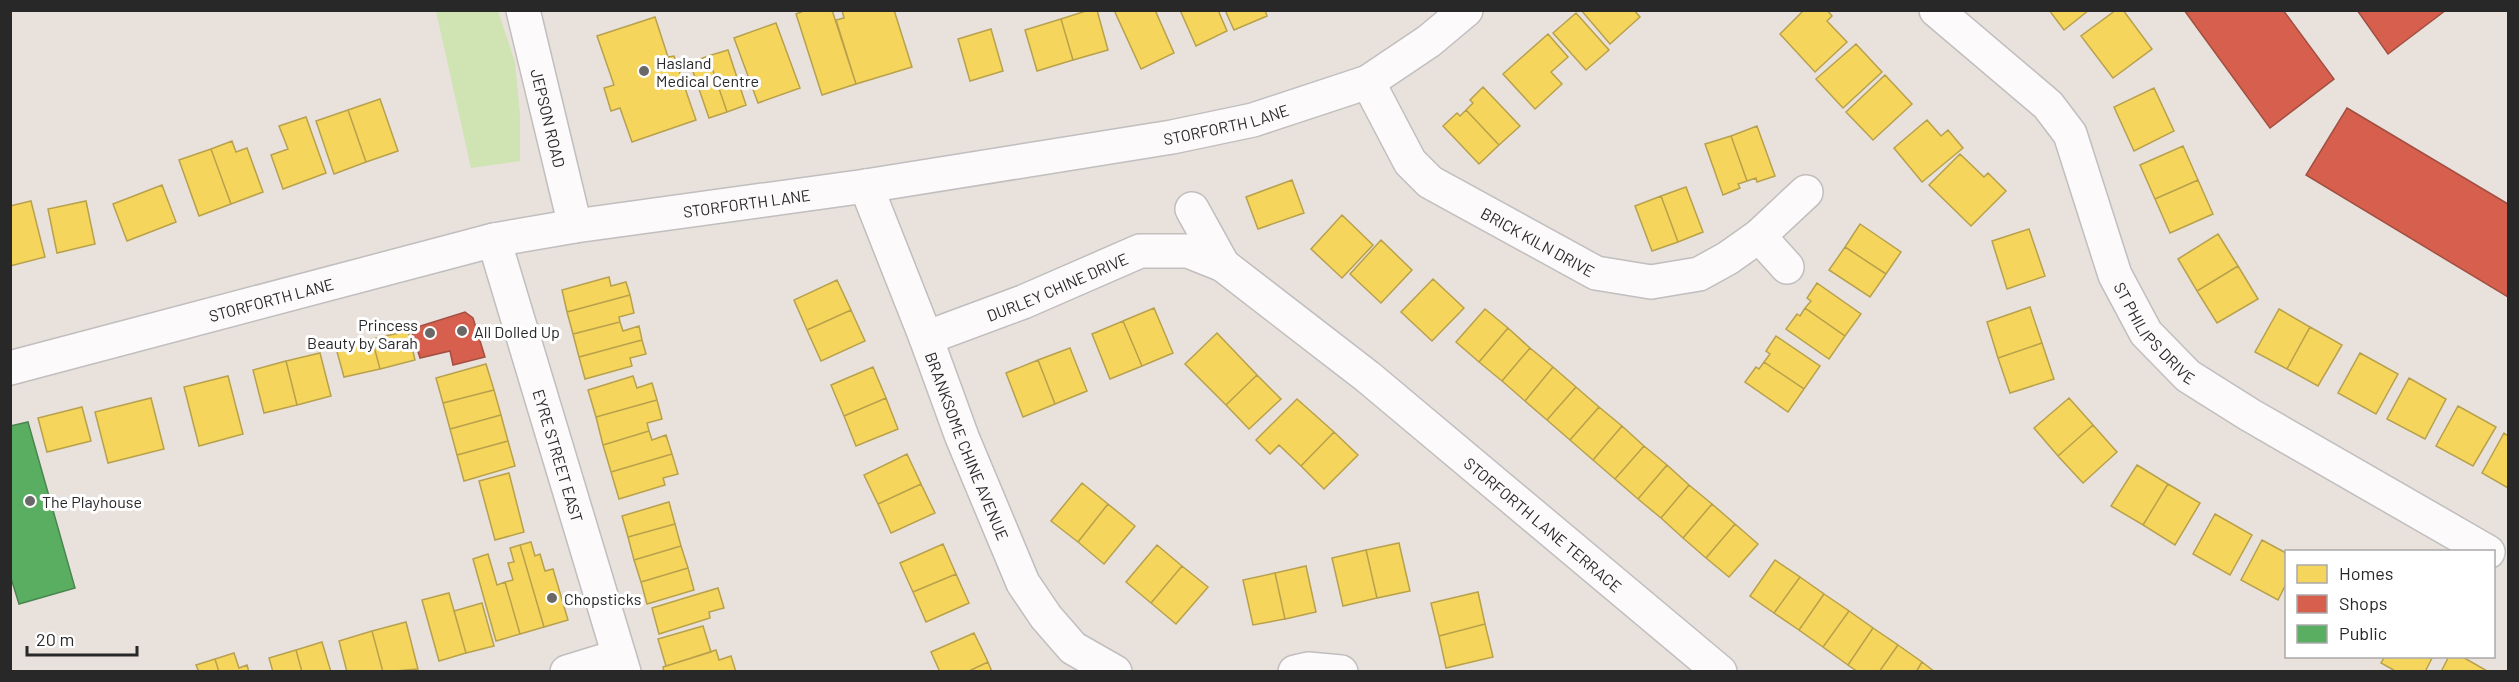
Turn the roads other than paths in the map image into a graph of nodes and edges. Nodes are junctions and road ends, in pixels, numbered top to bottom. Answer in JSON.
{"nodes":[{"id":1,"x":523,"y":10,"type":"edge"},
{"id":2,"x":1466,"y":10,"type":"edge"},
{"id":3,"x":1936,"y":10,"type":"edge"},
{"id":4,"x":1368,"y":82,"type":"junction"},
{"id":5,"x":866,"y":186,"type":"junction"},
{"id":6,"x":1806,"y":192,"type":"dead end"},
{"id":7,"x":1192,"y":210,"type":"dead end"},
{"id":8,"x":575,"y":226,"type":"junction"},
{"id":9,"x":1759,"y":236,"type":"junction"},
{"id":10,"x":494,"y":240,"type":"junction"},
{"id":11,"x":1223,"y":266,"type":"junction"},
{"id":12,"x":1787,"y":267,"type":"dead end"},
{"id":13,"x":926,"y":338,"type":"junction"},
{"id":14,"x":10,"y":368,"type":"edge"},
{"id":15,"x":1368,"y":377,"type":"joint"},
{"id":16,"x":2485,"y":550,"type":"edge"},
{"id":17,"x":622,"y":664,"type":"edge"},
{"id":18,"x":567,"y":672,"type":"edge"},
{"id":19,"x":1115,"y":672,"type":"edge"},
{"id":20,"x":1295,"y":672,"type":"edge"},
{"id":21,"x":1341,"y":672,"type":"edge"},
{"id":22,"x":1720,"y":672,"type":"edge"}],
"edges":[{"from":1,"to":8,"type":"street","name":"JEPSON ROAD"},
{"from":2,"to":4,"type":"street","name":"STORFORTH LANE"},
{"from":3,"to":16,"type":"street","name":"ST PHILIPS DRIVE"},
{"from":4,"to":5,"type":"street","name":"STORFORTH LANE"},
{"from":4,"to":9,"type":"street","name":"BRICK KILN DRIVE"},
{"from":5,"to":8,"type":"street","name":"STORFORTH LANE"},
{"from":5,"to":13,"type":"street","name":"BRANKSOME CHINE AVENUE"},
{"from":6,"to":9,"type":"street","name":"BRICK KILN DRIVE"},
{"from":7,"to":11,"type":"street","name":"DURLEY CHINE DRIVE"},
{"from":8,"to":10,"type":"street","name":"STORFORTH LANE"},
{"from":9,"to":12,"type":"street"},
{"from":10,"to":14,"type":"street","name":"STORFORTH LANE"},
{"from":10,"to":17,"type":"street","name":"EYRE STREET EAST"},
{"from":11,"to":13,"type":"street","name":"DURLEY CHINE DRIVE"},
{"from":11,"to":15,"type":"street","name":"DURLEY CHINE DRIVE"},
{"from":13,"to":19,"type":"street","name":"BRANKSOME CHINE AVENUE"},
{"from":15,"to":22,"type":"street","name":"STORFORTH LANE TERRACE"},
{"from":17,"to":18,"type":"street"},
{"from":20,"to":21,"type":"street"}]}
